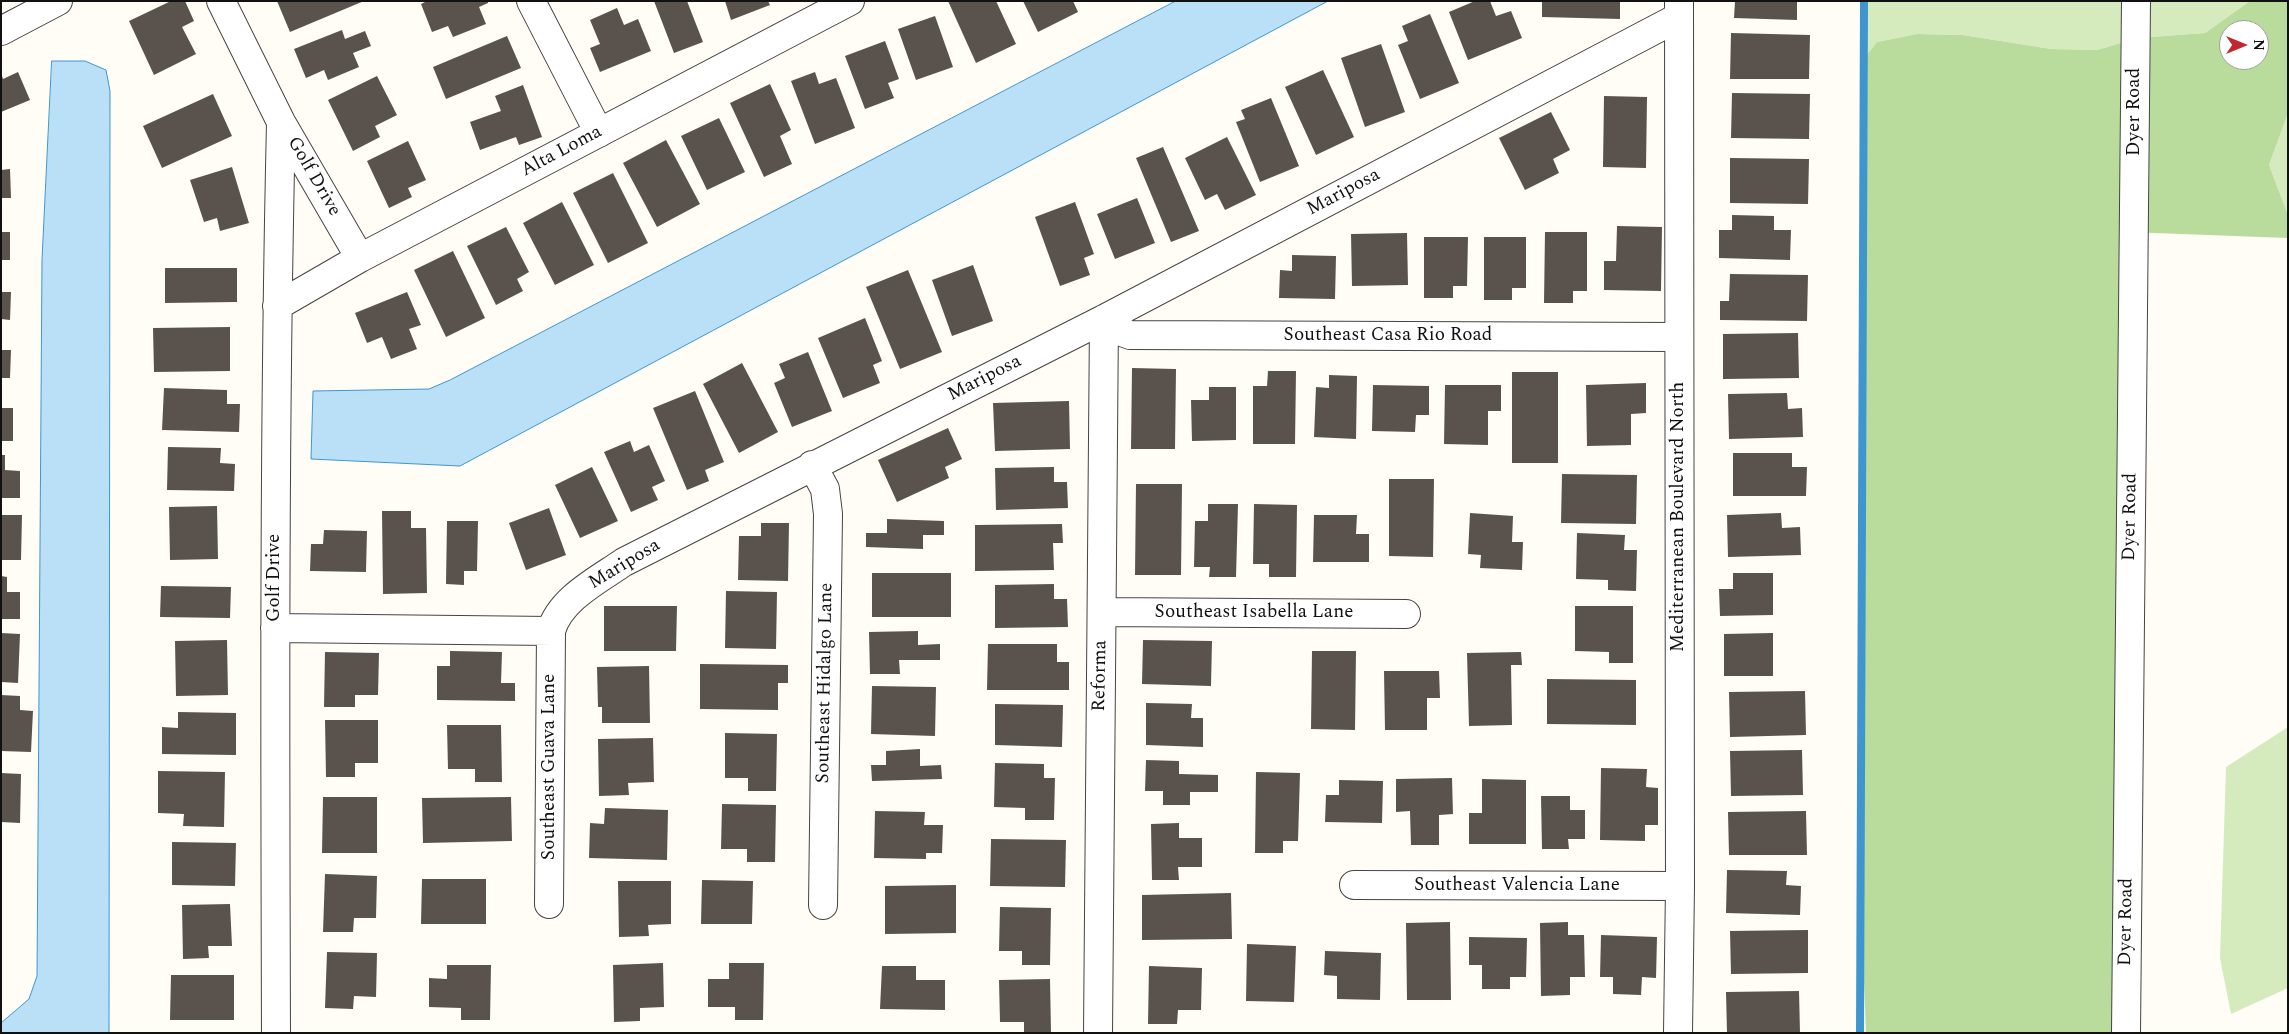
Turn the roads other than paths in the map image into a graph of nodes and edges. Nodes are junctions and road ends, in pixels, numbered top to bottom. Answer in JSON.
{"nodes":[{"id":1,"x":58,"y":1,"type":"edge"},
{"id":2,"x":221,"y":1,"type":"edge"},
{"id":3,"x":531,"y":1,"type":"edge"},
{"id":4,"x":850,"y":1,"type":"edge"},
{"id":5,"x":2136,"y":1,"type":"edge"},
{"id":6,"x":1679,"y":9,"type":"edge"},
{"id":7,"x":1,"y":31,"type":"edge"},
{"id":8,"x":281,"y":122,"type":"junction"},
{"id":9,"x":599,"y":133,"type":"junction"},
{"id":10,"x":360,"y":258,"type":"junction"},
{"id":11,"x":277,"y":306,"type":"junction"},
{"id":12,"x":1104,"y":319,"type":"junction"},
{"id":13,"x":1678,"y":337,"type":"junction"},
{"id":14,"x":812,"y":465,"type":"junction"},
{"id":15,"x":1102,"y":612,"type":"junction"},
{"id":16,"x":1406,"y":614,"type":"dead end"},
{"id":17,"x":275,"y":628,"type":"junction"},
{"id":18,"x":550,"y":630,"type":"junction"},
{"id":19,"x":1354,"y":885,"type":"dead end"},
{"id":20,"x":1680,"y":886,"type":"junction"},
{"id":21,"x":549,"y":904,"type":"dead end"},
{"id":22,"x":823,"y":905,"type":"dead end"},
{"id":23,"x":276,"y":1033,"type":"edge"},
{"id":24,"x":1098,"y":1033,"type":"edge"},
{"id":25,"x":1678,"y":1033,"type":"edge"},
{"id":26,"x":2126,"y":1033,"type":"edge"}],
"edges":[{"from":1,"to":7,"type":"street"},
{"from":2,"to":8,"type":"street","name":"Golf Drive"},
{"from":3,"to":9,"type":"street"},
{"from":4,"to":9,"type":"street","name":"Alta Loma"},
{"from":5,"to":26,"type":"street","name":"Dyer Road"},
{"from":6,"to":12,"type":"street","name":"Mariposa"},
{"from":6,"to":13,"type":"street","name":"Mediterranean Boulevard North"},
{"from":8,"to":10,"type":"street","name":"Golf Drive"},
{"from":8,"to":11,"type":"street","name":"Golf Drive"},
{"from":9,"to":10,"type":"street","name":"Alta Loma"},
{"from":10,"to":11,"type":"street","name":"Alta Loma"},
{"from":11,"to":17,"type":"street","name":"Golf Drive"},
{"from":12,"to":13,"type":"street","name":"Southeast Casa Rio Road"},
{"from":12,"to":14,"type":"street","name":"Mariposa"},
{"from":12,"to":15,"type":"street","name":"Reforma"},
{"from":13,"to":20,"type":"street","name":"Mediterranean Boulevard North"},
{"from":14,"to":18,"type":"street","name":"Mariposa"},
{"from":14,"to":22,"type":"street","name":"Southeast Hidalgo Lane"},
{"from":15,"to":16,"type":"street","name":"Southeast Isabella Lane"},
{"from":15,"to":24,"type":"street","name":"Reforma"},
{"from":17,"to":18,"type":"street"},
{"from":17,"to":23,"type":"street","name":"Golf Drive"},
{"from":18,"to":21,"type":"street","name":"Southeast Guava Lane"},
{"from":19,"to":20,"type":"street","name":"Southeast Valencia Lane"},
{"from":20,"to":25,"type":"street","name":"Mediterranean Boulevard North"}]}
